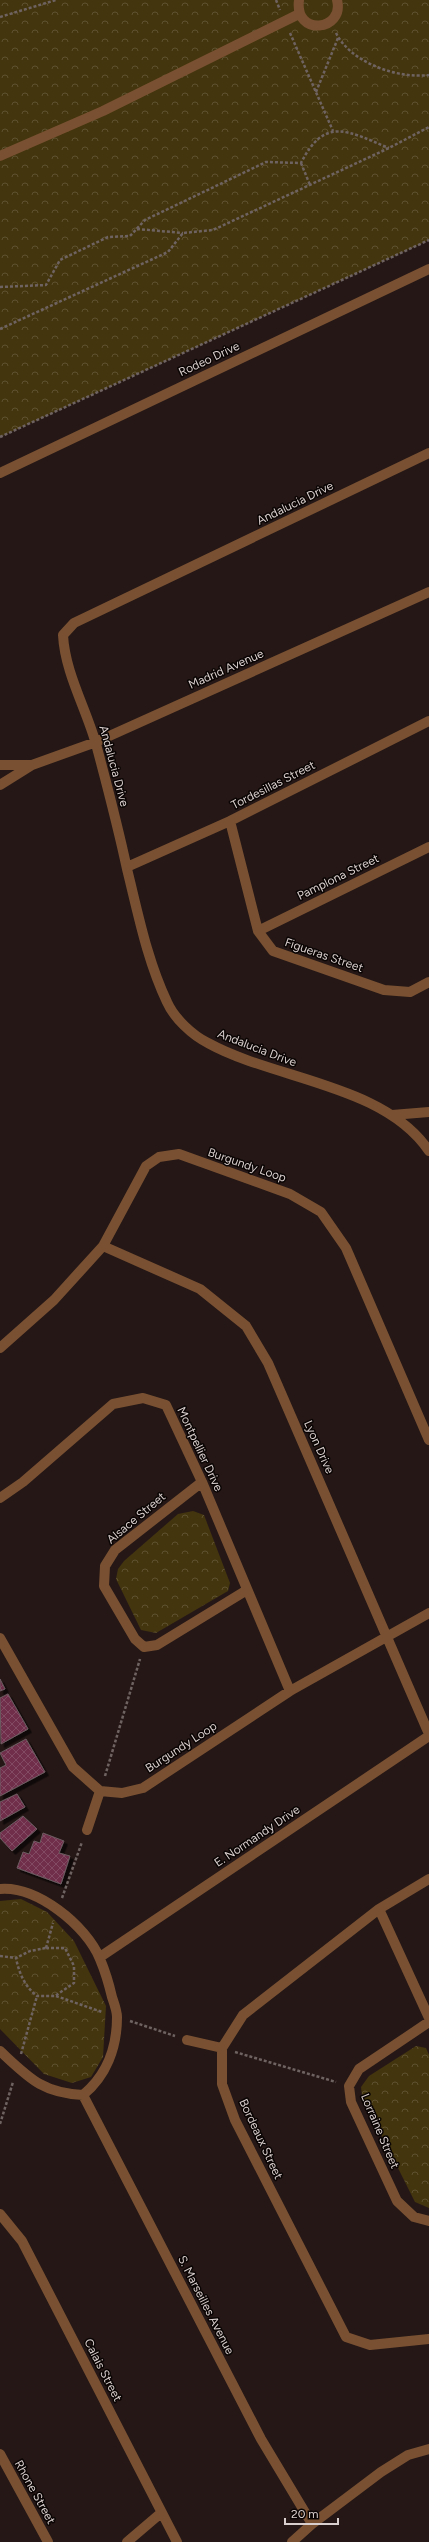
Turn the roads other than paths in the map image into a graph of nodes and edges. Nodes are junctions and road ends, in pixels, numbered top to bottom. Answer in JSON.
{"nodes":[{"id":1,"x":299,"y":0,"type":"edge"},
{"id":2,"x":338,"y":0,"type":"edge"},
{"id":3,"x":299,"y":14,"type":"junction"},
{"id":4,"x":0,"y":156,"type":"edge"},
{"id":5,"x":429,"y":268,"type":"edge"},
{"id":6,"x":429,"y":453,"type":"edge"},
{"id":7,"x":0,"y":473,"type":"edge"},
{"id":8,"x":429,"y":592,"type":"edge"},
{"id":9,"x":429,"y":721,"type":"edge"},
{"id":10,"x":96,"y":742,"type":"junction"},
{"id":11,"x":0,"y":765,"type":"edge"},
{"id":12,"x":32,"y":765,"type":"junction"},
{"id":13,"x":0,"y":785,"type":"edge"},
{"id":14,"x":230,"y":821,"type":"junction"},
{"id":15,"x":429,"y":847,"type":"edge"},
{"id":16,"x":127,"y":867,"type":"junction"},
{"id":17,"x":258,"y":931,"type":"junction"},
{"id":18,"x":429,"y":982,"type":"edge"},
{"id":19,"x":429,"y":1112,"type":"edge"},
{"id":20,"x":392,"y":1115,"type":"junction"},
{"id":21,"x":429,"y":1151,"type":"edge"},
{"id":22,"x":103,"y":1246,"type":"junction"},
{"id":23,"x":0,"y":1348,"type":"edge"},
{"id":24,"x":429,"y":1440,"type":"edge"},
{"id":25,"x":202,"y":1482,"type":"junction"},
{"id":26,"x":0,"y":1498,"type":"edge"},
{"id":27,"x":247,"y":1590,"type":"junction"},
{"id":28,"x":429,"y":1613,"type":"edge"},
{"id":29,"x":388,"y":1636,"type":"junction"},
{"id":30,"x":0,"y":1638,"type":"edge"},
{"id":31,"x":290,"y":1691,"type":"junction"},
{"id":32,"x":429,"y":1735,"type":"edge"},
{"id":33,"x":100,"y":1791,"type":"junction"},
{"id":34,"x":87,"y":1830,"type":"road end"},
{"id":35,"x":429,"y":1878,"type":"edge"},
{"id":36,"x":0,"y":1889,"type":"edge"},
{"id":37,"x":379,"y":1909,"type":"junction"},
{"id":38,"x":100,"y":1958,"type":"junction"},
{"id":39,"x":429,"y":2018,"type":"edge"},
{"id":40,"x":429,"y":2022,"type":"edge"},
{"id":41,"x":187,"y":2040,"type":"dead end"},
{"id":42,"x":222,"y":2048,"type":"junction"},
{"id":43,"x":0,"y":2051,"type":"edge"},
{"id":44,"x":83,"y":2095,"type":"junction"},
{"id":45,"x":0,"y":2214,"type":"edge"},
{"id":46,"x":429,"y":2221,"type":"edge"},
{"id":47,"x":429,"y":2339,"type":"edge"},
{"id":48,"x":429,"y":2449,"type":"edge"},
{"id":49,"x":0,"y":2454,"type":"edge"},
{"id":50,"x":5,"y":2475,"type":"edge"},
{"id":51,"x":161,"y":2513,"type":"junction"},
{"id":52,"x":312,"y":2524,"type":"junction"},
{"id":53,"x":48,"y":2542,"type":"edge"},
{"id":54,"x":127,"y":2542,"type":"edge"},
{"id":55,"x":178,"y":2542,"type":"edge"},
{"id":56,"x":292,"y":2542,"type":"edge"}],
"edges":[{"from":1,"to":3,"type":"street"},
{"from":2,"to":3,"type":"street"},
{"from":3,"to":4,"type":"street"},
{"from":5,"to":7,"type":"street","name":"Rodeo Drive"},
{"from":6,"to":10,"type":"street","name":"Andalucia Drive"},
{"from":8,"to":10,"type":"street","name":"Madrid Avenue"},
{"from":9,"to":14,"type":"street","name":"Tordesillas Street"},
{"from":10,"to":12,"type":"street","name":"Madrid Avenue"},
{"from":10,"to":16,"type":"street","name":"Andalucia Drive"},
{"from":11,"to":12,"type":"street"},
{"from":12,"to":13,"type":"street"},
{"from":14,"to":16,"type":"street","name":"Tordesillas Street"},
{"from":14,"to":17,"type":"street","name":"Figueras Street"},
{"from":15,"to":17,"type":"street","name":"Pamplona Street"},
{"from":16,"to":20,"type":"street","name":"Andalucia Drive"},
{"from":17,"to":18,"type":"street","name":"Figueras Street"},
{"from":19,"to":20,"type":"street"},
{"from":20,"to":21,"type":"street","name":"Andalucia Drive"},
{"from":22,"to":23,"type":"street","name":"Burgundy Loop"},
{"from":22,"to":24,"type":"street","name":"Burgundy Loop"},
{"from":22,"to":29,"type":"street","name":"Lyon Drive"},
{"from":25,"to":26,"type":"street","name":"Montpellier Drive"},
{"from":25,"to":27,"type":"street","name":"Montpellier Drive"},
{"from":25,"to":27,"type":"street","name":"Alsace Street"},
{"from":27,"to":31,"type":"street","name":"Montpellier Drive"},
{"from":28,"to":29,"type":"street","name":"Burgundy Loop"},
{"from":29,"to":31,"type":"street","name":"Burgundy Loop"},
{"from":29,"to":32,"type":"street","name":"Lyon Drive"},
{"from":30,"to":33,"type":"street"},
{"from":31,"to":33,"type":"street","name":"Burgundy Loop"},
{"from":32,"to":38,"type":"street","name":"E. Normandy Drive"},
{"from":33,"to":34,"type":"street"},
{"from":35,"to":37,"type":"street"},
{"from":36,"to":38,"type":"street"},
{"from":37,"to":39,"type":"street"},
{"from":37,"to":42,"type":"street"},
{"from":38,"to":44,"type":"street"},
{"from":40,"to":46,"type":"street","name":"Lorraine Street"},
{"from":41,"to":42,"type":"street"},
{"from":42,"to":47,"type":"street","name":"Bordeaux Street"},
{"from":43,"to":44,"type":"street"},
{"from":44,"to":52,"type":"street","name":"S. Marseilles Avenue"},
{"from":45,"to":51,"type":"street","name":"Calais Street"},
{"from":48,"to":52,"type":"street"},
{"from":49,"to":50,"type":"street","name":"Rhone Street"},
{"from":50,"to":53,"type":"street","name":"Rhone Street"},
{"from":51,"to":54,"type":"street"},
{"from":51,"to":55,"type":"street","name":"Calais Street"},
{"from":52,"to":56,"type":"street"}]}
